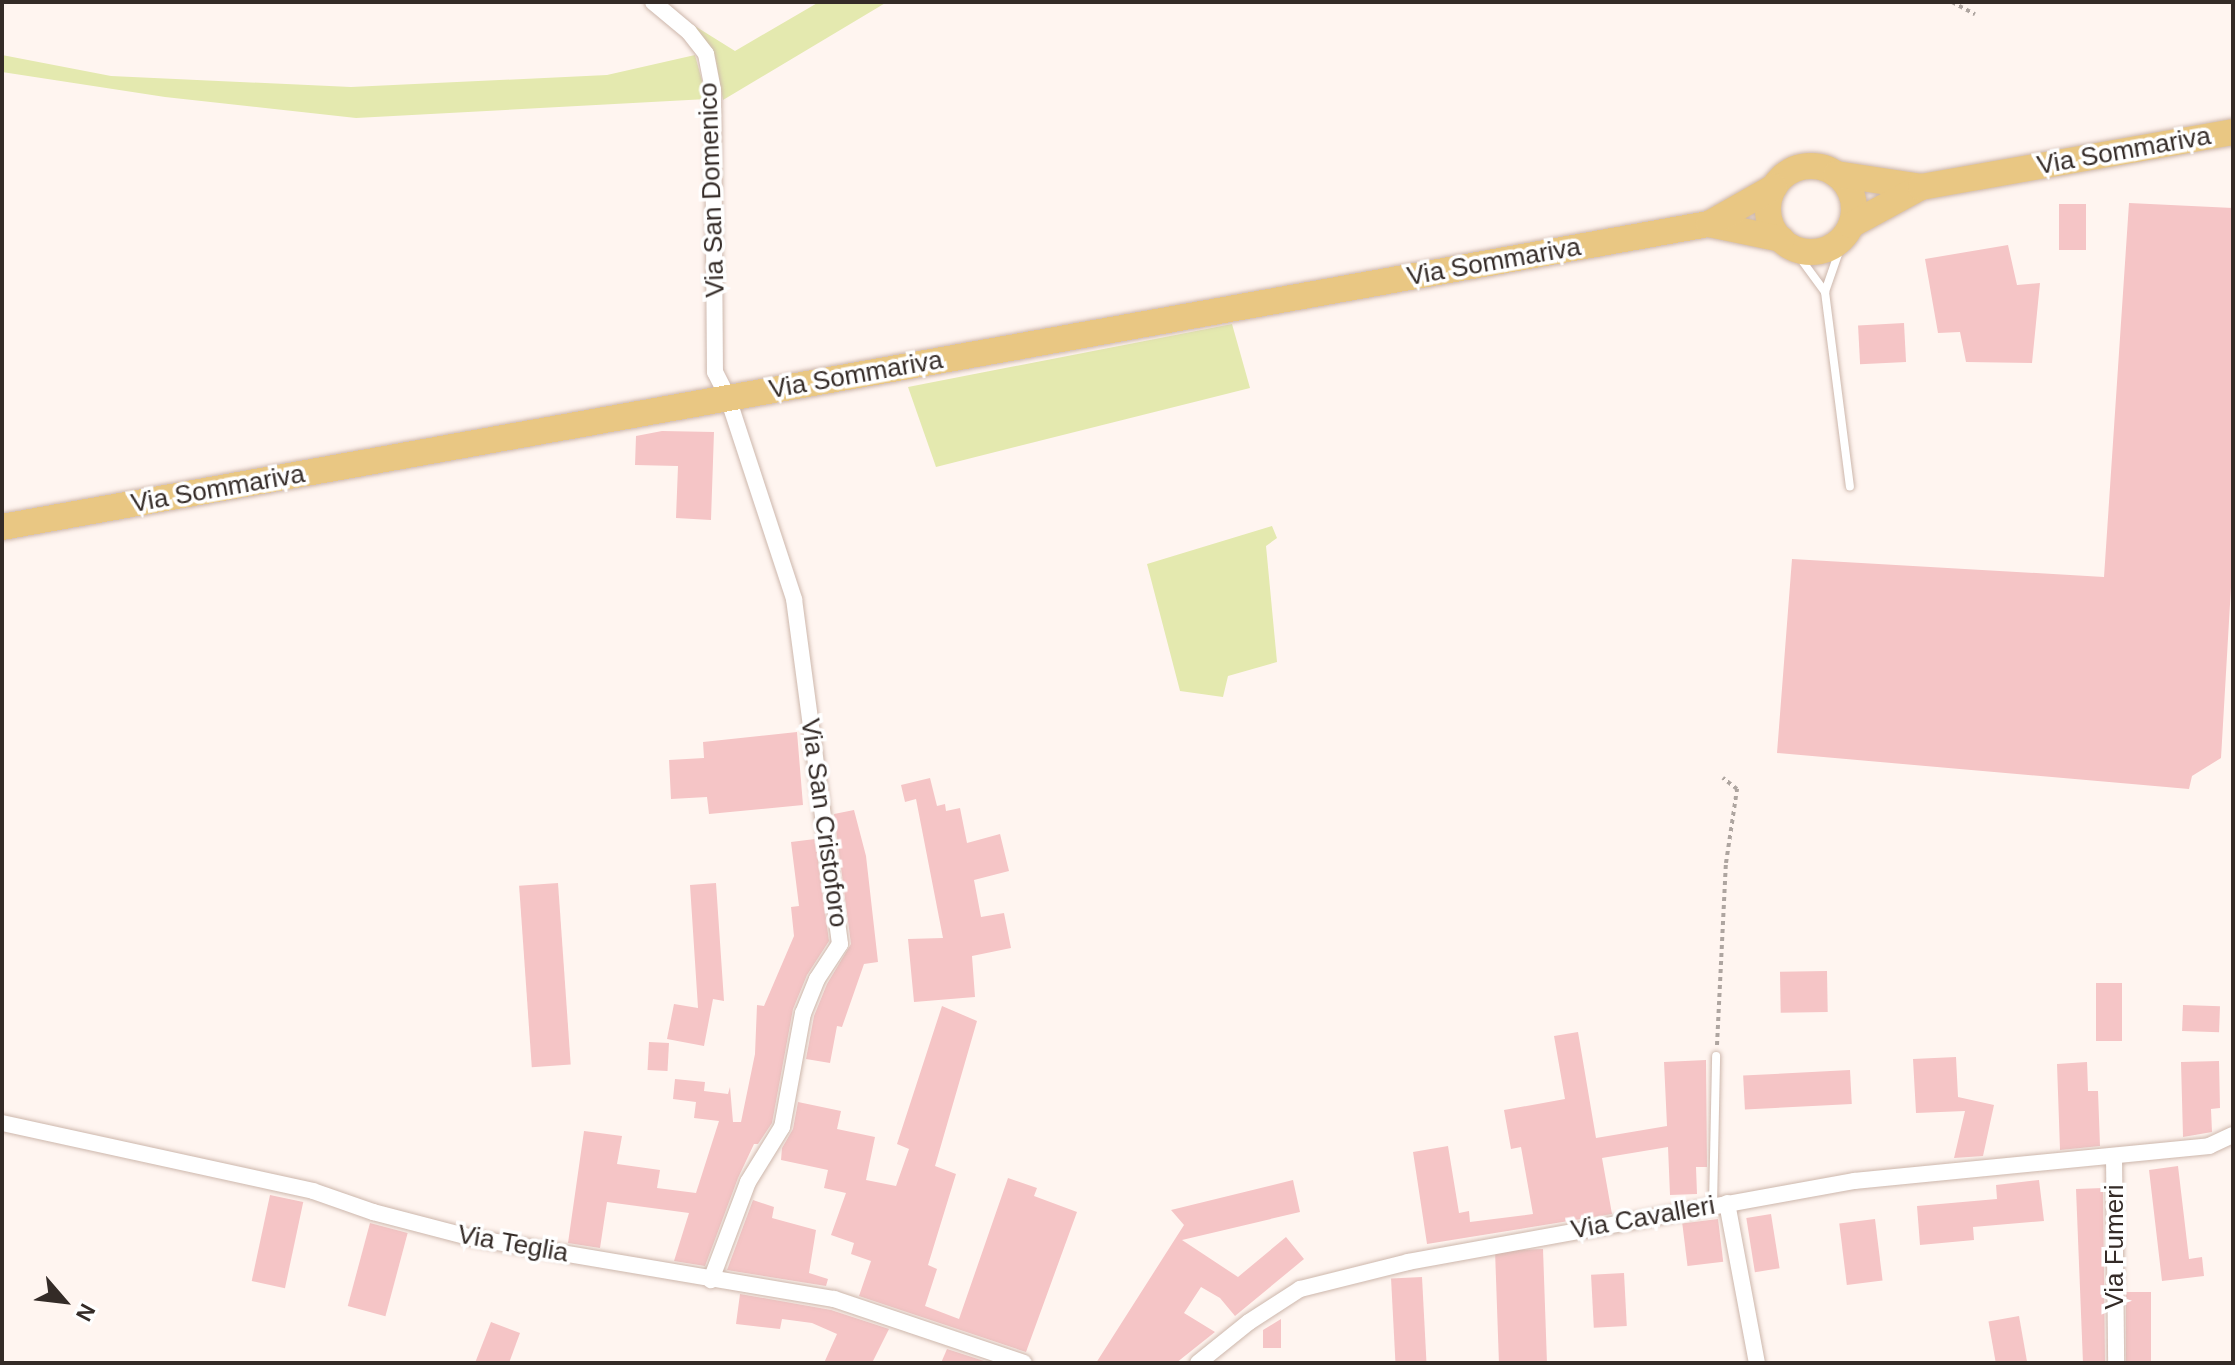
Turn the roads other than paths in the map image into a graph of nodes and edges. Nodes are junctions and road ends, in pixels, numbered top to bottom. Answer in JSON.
{"nodes":[{"id":1,"x":653,"y":2,"type":"edge"},
{"id":2,"x":2233,"y":132,"type":"edge"},
{"id":3,"x":1836,"y":174,"type":"junction"},
{"id":4,"x":1774,"y":187,"type":"junction"},
{"id":5,"x":1921,"y":187,"type":"junction"},
{"id":6,"x":1709,"y":224,"type":"junction"},
{"id":7,"x":1848,"y":231,"type":"junction"},
{"id":8,"x":1786,"y":243,"type":"junction"},
{"id":9,"x":1825,"y":292,"type":"junction"},
{"id":10,"x":728,"y":398,"type":"junction"},
{"id":11,"x":1850,"y":486,"type":"dead end"},
{"id":12,"x":2,"y":527,"type":"edge"},
{"id":13,"x":1716,"y":1056,"type":"road end"},
{"id":14,"x":2,"y":1123,"type":"edge"},
{"id":15,"x":2233,"y":1135,"type":"edge"},
{"id":16,"x":2114,"y":1156,"type":"junction"},
{"id":17,"x":1720,"y":1204,"type":"junction"},
{"id":18,"x":711,"y":1280,"type":"junction"},
{"id":19,"x":1024,"y":1363,"type":"edge"},
{"id":20,"x":1198,"y":1363,"type":"edge"},
{"id":21,"x":1757,"y":1363,"type":"edge"},
{"id":22,"x":2116,"y":1363,"type":"edge"}],
"edges":[{"from":1,"to":10,"type":"street","name":"Via San Domenico"},
{"from":2,"to":5,"type":"main road","name":"Via Sommariva"},
{"from":3,"to":4,"type":"main road"},
{"from":3,"to":5,"type":"main road","name":"Via Sommariva"},
{"from":3,"to":7,"type":"main road"},
{"from":4,"to":6,"type":"main road","name":"Via Sommariva"},
{"from":4,"to":8,"type":"main road"},
{"from":5,"to":7,"type":"main road","name":"Via Sommariva"},
{"from":6,"to":8,"type":"main road","name":"Via Sommariva"},
{"from":6,"to":10,"type":"main road","name":"Via Sommariva"},
{"from":7,"to":8,"type":"main road"},
{"from":7,"to":9,"type":"lane"},
{"from":8,"to":9,"type":"lane"},
{"from":9,"to":11,"type":"lane"},
{"from":10,"to":12,"type":"main road","name":"Via Sommariva"},
{"from":10,"to":18,"type":"street","name":"Via San Cristoforo"},
{"from":13,"to":17,"type":"lane"},
{"from":14,"to":18,"type":"street","name":"Via Teglia"},
{"from":15,"to":16,"type":"street","name":"Via Fumeri"},
{"from":16,"to":17,"type":"street","name":"Via Cavalleri"},
{"from":16,"to":22,"type":"street","name":"Via Fumeri"},
{"from":17,"to":20,"type":"street","name":"Via Cavalleri"},
{"from":17,"to":21,"type":"street"},
{"from":18,"to":19,"type":"street","name":"Via Teglia"}]}
